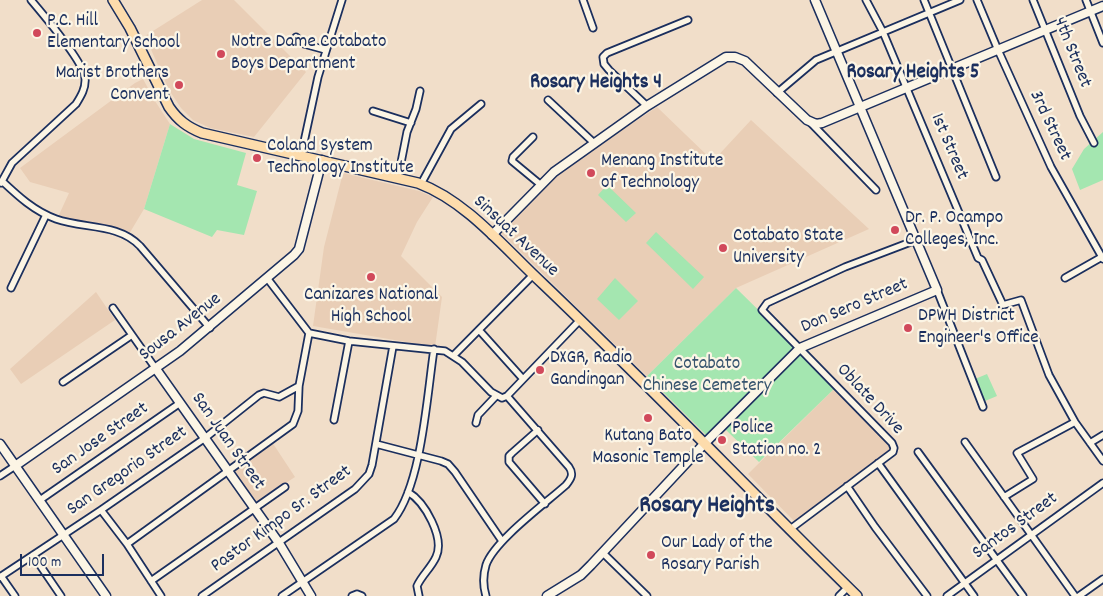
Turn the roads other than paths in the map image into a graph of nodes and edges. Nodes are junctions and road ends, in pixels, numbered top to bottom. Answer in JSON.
{"nodes":[{"id":1,"x":31,"y":0,"type":"edge"},
{"id":2,"x":113,"y":0,"type":"edge"},
{"id":3,"x":342,"y":0,"type":"edge"},
{"id":4,"x":583,"y":0,"type":"edge"},
{"id":5,"x":815,"y":0,"type":"edge"},
{"id":6,"x":866,"y":0,"type":"edge"},
{"id":7,"x":924,"y":0,"type":"edge"},
{"id":8,"x":960,"y":0,"type":"edge"},
{"id":9,"x":977,"y":0,"type":"edge"},
{"id":10,"x":1033,"y":0,"type":"edge"},
{"id":11,"x":1086,"y":0,"type":"edge"},
{"id":12,"x":1103,"y":6,"type":"edge"},
{"id":13,"x":1091,"y":11,"type":"junction"},
{"id":14,"x":929,"y":12,"type":"junction"},
{"id":15,"x":688,"y":20,"type":"dead end"},
{"id":16,"x":593,"y":28,"type":"dead end"},
{"id":17,"x":1046,"y":30,"type":"junction"},
{"id":18,"x":883,"y":32,"type":"junction"},
{"id":19,"x":296,"y":37,"type":"dead end"},
{"id":20,"x":1103,"y":43,"type":"edge"},
{"id":21,"x":326,"y":50,"type":"junction"},
{"id":22,"x":998,"y":50,"type":"junction"},
{"id":23,"x":836,"y":52,"type":"junction"},
{"id":24,"x":952,"y":69,"type":"junction"},
{"id":25,"x":906,"y":88,"type":"junction"},
{"id":26,"x":420,"y":91,"type":"dead end"},
{"id":27,"x":777,"y":93,"type":"junction"},
{"id":28,"x":548,"y":100,"type":"dead end"},
{"id":29,"x":481,"y":104,"type":"dead end"},
{"id":30,"x":648,"y":106,"type":"junction"},
{"id":31,"x":860,"y":107,"type":"junction"},
{"id":32,"x":373,"y":111,"type":"dead end"},
{"id":33,"x":411,"y":123,"type":"junction"},
{"id":34,"x":811,"y":123,"type":"junction"},
{"id":35,"x":533,"y":137,"type":"dead end"},
{"id":36,"x":594,"y":143,"type":"junction"},
{"id":37,"x":1094,"y":143,"type":"dead end"},
{"id":38,"x":301,"y":156,"type":"junction"},
{"id":39,"x":322,"y":160,"type":"junction"},
{"id":40,"x":996,"y":177,"type":"dead end"},
{"id":41,"x":398,"y":178,"type":"junction"},
{"id":42,"x":1,"y":183,"type":"edge"},
{"id":43,"x":421,"y":184,"type":"junction"},
{"id":44,"x":541,"y":185,"type":"junction"},
{"id":45,"x":876,"y":190,"type":"dead end"},
{"id":46,"x":46,"y":215,"type":"junction"},
{"id":47,"x":492,"y":235,"type":"junction"},
{"id":48,"x":916,"y":240,"type":"junction"},
{"id":49,"x":1102,"y":258,"type":"edge"},
{"id":50,"x":533,"y":275,"type":"junction"},
{"id":51,"x":267,"y":278,"type":"junction"},
{"id":52,"x":1065,"y":278,"type":"dead end"},
{"id":53,"x":11,"y":288,"type":"dead end"},
{"id":54,"x":937,"y":290,"type":"junction"},
{"id":55,"x":113,"y":308,"type":"dead end"},
{"id":56,"x":580,"y":320,"type":"junction"},
{"id":57,"x":210,"y":328,"type":"junction"},
{"id":58,"x":479,"y":330,"type":"junction"},
{"id":59,"x":309,"y":333,"type":"junction"},
{"id":60,"x":132,"y":335,"type":"junction"},
{"id":61,"x":349,"y":341,"type":"junction"},
{"id":62,"x":393,"y":346,"type":"junction"},
{"id":63,"x":800,"y":348,"type":"junction"},
{"id":64,"x":434,"y":349,"type":"junction"},
{"id":65,"x":454,"y":356,"type":"junction"},
{"id":66,"x":156,"y":369,"type":"junction"},
{"id":67,"x":523,"y":379,"type":"junction"},
{"id":68,"x":64,"y":382,"type":"dead end"},
{"id":69,"x":299,"y":386,"type":"junction"},
{"id":70,"x":502,"y":397,"type":"junction"},
{"id":71,"x":180,"y":403,"type":"junction"},
{"id":72,"x":983,"y":407,"type":"dead end"},
{"id":73,"x":334,"y":420,"type":"dead end"},
{"id":74,"x":1075,"y":422,"type":"junction"},
{"id":75,"x":476,"y":423,"type":"dead end"},
{"id":76,"x":538,"y":430,"type":"junction"},
{"id":77,"x":1103,"y":435,"type":"edge"},
{"id":78,"x":204,"y":438,"type":"junction"},
{"id":79,"x":965,"y":442,"type":"dead end"},
{"id":80,"x":1090,"y":442,"type":"junction"},
{"id":81,"x":0,"y":444,"type":"edge"},
{"id":82,"x":376,"y":444,"type":"junction"},
{"id":83,"x":704,"y":444,"type":"junction"},
{"id":84,"x":918,"y":452,"type":"dead end"},
{"id":85,"x":419,"y":455,"type":"junction"},
{"id":86,"x":1103,"y":461,"type":"edge"},
{"id":87,"x":878,"y":463,"type":"junction"},
{"id":88,"x":15,"y":466,"type":"junction"},
{"id":89,"x":228,"y":471,"type":"junction"},
{"id":90,"x":0,"y":476,"type":"edge"},
{"id":91,"x":1103,"y":483,"type":"edge"},
{"id":92,"x":847,"y":486,"type":"junction"},
{"id":93,"x":285,"y":487,"type":"dead end"},
{"id":94,"x":408,"y":492,"type":"junction"},
{"id":95,"x":1004,"y":497,"type":"junction"},
{"id":96,"x":40,"y":500,"type":"junction"},
{"id":97,"x":545,"y":504,"type":"junction"},
{"id":98,"x":254,"y":509,"type":"junction"},
{"id":99,"x":101,"y":510,"type":"junction"},
{"id":100,"x":789,"y":530,"type":"junction"},
{"id":101,"x":64,"y":535,"type":"junction"},
{"id":102,"x":1030,"y":535,"type":"junction"},
{"id":103,"x":502,"y":541,"type":"junction"},
{"id":104,"x":279,"y":543,"type":"junction"},
{"id":105,"x":127,"y":544,"type":"junction"},
{"id":106,"x":603,"y":553,"type":"junction"},
{"id":107,"x":34,"y":556,"type":"junction"},
{"id":108,"x":996,"y":560,"type":"junction"},
{"id":109,"x":1,"y":577,"type":"edge"},
{"id":110,"x":1103,"y":579,"type":"edge"},
{"id":111,"x":151,"y":581,"type":"junction"},
{"id":112,"x":303,"y":581,"type":"junction"},
{"id":113,"x":964,"y":583,"type":"junction"},
{"id":114,"x":848,"y":587,"type":"junction"},
{"id":115,"x":15,"y":596,"type":"edge"},
{"id":116,"x":61,"y":596,"type":"edge"},
{"id":117,"x":106,"y":596,"type":"edge"},
{"id":118,"x":161,"y":596,"type":"edge"},
{"id":119,"x":202,"y":596,"type":"edge"},
{"id":120,"x":282,"y":596,"type":"edge"},
{"id":121,"x":312,"y":596,"type":"edge"},
{"id":122,"x":352,"y":596,"type":"edge"},
{"id":123,"x":362,"y":596,"type":"edge"},
{"id":124,"x":420,"y":596,"type":"edge"},
{"id":125,"x":486,"y":596,"type":"edge"},
{"id":126,"x":547,"y":596,"type":"edge"},
{"id":127,"x":647,"y":596,"type":"edge"},
{"id":128,"x":839,"y":596,"type":"edge"},
{"id":129,"x":857,"y":596,"type":"edge"},
{"id":130,"x":927,"y":596,"type":"edge"},
{"id":131,"x":947,"y":596,"type":"edge"},
{"id":132,"x":974,"y":596,"type":"edge"},
{"id":133,"x":1022,"y":596,"type":"edge"},
{"id":134,"x":1075,"y":596,"type":"edge"},
{"id":135,"x":1079,"y":596,"type":"edge"}],
"edges":[{"from":1,"to":42,"type":"street"},
{"from":2,"to":38,"type":"main road","name":"Sinsuat Avenue"},
{"from":3,"to":21,"type":"street"},
{"from":4,"to":16,"type":"street"},
{"from":5,"to":23,"type":"street"},
{"from":6,"to":18,"type":"street","name":"1st Street"},
{"from":7,"to":14,"type":"street"},
{"from":8,"to":14,"type":"street"},
{"from":9,"to":22,"type":"street","name":"3rd Street"},
{"from":10,"to":17,"type":"street","name":"4th Street"},
{"from":11,"to":13,"type":"street"},
{"from":12,"to":13,"type":"street"},
{"from":13,"to":17,"type":"street"},
{"from":13,"to":20,"type":"street"},
{"from":14,"to":18,"type":"street"},
{"from":14,"to":24,"type":"street"},
{"from":15,"to":30,"type":"street"},
{"from":17,"to":22,"type":"street"},
{"from":17,"to":37,"type":"street","name":"4th Street"},
{"from":18,"to":23,"type":"street"},
{"from":18,"to":25,"type":"street","name":"1st Street"},
{"from":19,"to":21,"type":"street"},
{"from":21,"to":38,"type":"street"},
{"from":22,"to":24,"type":"street"},
{"from":22,"to":49,"type":"street","name":"3rd Street"},
{"from":23,"to":27,"type":"street"},
{"from":23,"to":31,"type":"street"},
{"from":24,"to":25,"type":"street"},
{"from":24,"to":40,"type":"street"},
{"from":25,"to":31,"type":"street"},
{"from":25,"to":74,"type":"street","name":"1st Street"},
{"from":26,"to":33,"type":"street"},
{"from":27,"to":30,"type":"street"},
{"from":27,"to":34,"type":"street"},
{"from":28,"to":36,"type":"street"},
{"from":29,"to":43,"type":"street"},
{"from":30,"to":36,"type":"street"},
{"from":31,"to":34,"type":"street"},
{"from":31,"to":48,"type":"street"},
{"from":32,"to":33,"type":"street"},
{"from":33,"to":41,"type":"street"},
{"from":34,"to":45,"type":"street"},
{"from":35,"to":44,"type":"street"},
{"from":36,"to":44,"type":"street"},
{"from":38,"to":39,"type":"main road","name":"Sinsuat Avenue"},
{"from":39,"to":41,"type":"main road","name":"Sinsuat Avenue"},
{"from":39,"to":51,"type":"street","name":"Sousa Avenue"},
{"from":41,"to":43,"type":"main road","name":"Sinsuat Avenue"},
{"from":42,"to":46,"type":"street"},
{"from":43,"to":47,"type":"main road","name":"Sinsuat Avenue"},
{"from":44,"to":47,"type":"street"},
{"from":46,"to":53,"type":"street"},
{"from":46,"to":57,"type":"street"},
{"from":47,"to":50,"type":"main road","name":"Sinsuat Avenue"},
{"from":48,"to":54,"type":"street"},
{"from":48,"to":63,"type":"street"},
{"from":49,"to":52,"type":"street"},
{"from":50,"to":56,"type":"main road","name":"Sinsuat Avenue"},
{"from":50,"to":58,"type":"street"},
{"from":51,"to":57,"type":"street","name":"Sousa Avenue"},
{"from":51,"to":59,"type":"street"},
{"from":54,"to":63,"type":"street","name":"Don Sero Street"},
{"from":54,"to":72,"type":"street"},
{"from":55,"to":60,"type":"street","name":"San Juan Street"},
{"from":56,"to":67,"type":"street"},
{"from":56,"to":83,"type":"main road","name":"Sinsuat Avenue"},
{"from":57,"to":66,"type":"street","name":"Sousa Avenue"},
{"from":58,"to":65,"type":"street"},
{"from":58,"to":67,"type":"street"},
{"from":59,"to":61,"type":"street"},
{"from":59,"to":69,"type":"street"},
{"from":60,"to":66,"type":"street","name":"San Juan Street"},
{"from":60,"to":68,"type":"street"},
{"from":61,"to":62,"type":"street"},
{"from":61,"to":73,"type":"street"},
{"from":62,"to":64,"type":"street"},
{"from":62,"to":82,"type":"street","name":"Pastor Kimpo Sr. Street"},
{"from":63,"to":83,"type":"street","name":"Don Sero Street"},
{"from":63,"to":87,"type":"street","name":"Oblate Drive"},
{"from":64,"to":65,"type":"street"},
{"from":64,"to":85,"type":"street"},
{"from":65,"to":70,"type":"street"},
{"from":66,"to":71,"type":"street","name":"San Juan Street"},
{"from":66,"to":88,"type":"street","name":"Sousa Avenue"},
{"from":67,"to":70,"type":"street"},
{"from":69,"to":78,"type":"street","name":"San Gregorio Street"},
{"from":69,"to":89,"type":"street"},
{"from":70,"to":75,"type":"street"},
{"from":70,"to":76,"type":"street"},
{"from":71,"to":78,"type":"street","name":"San Juan Street"},
{"from":71,"to":96,"type":"street","name":"San Jose Street"},
{"from":74,"to":80,"type":"street"},
{"from":74,"to":95,"type":"street"},
{"from":76,"to":97,"type":"street"},
{"from":76,"to":97,"type":"street"},
{"from":77,"to":80,"type":"street"},
{"from":78,"to":89,"type":"street","name":"San Juan Street"},
{"from":78,"to":99,"type":"street","name":"San Gregorio Street"},
{"from":79,"to":95,"type":"street"},
{"from":80,"to":86,"type":"street"},
{"from":81,"to":88,"type":"street"},
{"from":82,"to":85,"type":"street"},
{"from":82,"to":104,"type":"street","name":"Pastor Kimpo Sr. Street"},
{"from":83,"to":100,"type":"main road","name":"Sinsuat Avenue"},
{"from":83,"to":106,"type":"street","name":"Don Sero Street"},
{"from":84,"to":108,"type":"street"},
{"from":85,"to":94,"type":"street"},
{"from":85,"to":103,"type":"street"},
{"from":87,"to":92,"type":"street","name":"Oblate Drive"},
{"from":87,"to":113,"type":"street"},
{"from":88,"to":90,"type":"street","name":"Sousa Avenue"},
{"from":88,"to":96,"type":"street"},
{"from":89,"to":98,"type":"street","name":"San Juan Street"},
{"from":89,"to":105,"type":"street"},
{"from":91,"to":102,"type":"street","name":"Santos Street"},
{"from":92,"to":100,"type":"street","name":"Oblate Drive"},
{"from":92,"to":130,"type":"street"},
{"from":93,"to":98,"type":"street"},
{"from":94,"to":112,"type":"street"},
{"from":94,"to":124,"type":"street"},
{"from":95,"to":102,"type":"street"},
{"from":96,"to":101,"type":"street"},
{"from":97,"to":103,"type":"street"},
{"from":98,"to":104,"type":"street","name":"San Juan Street"},
{"from":98,"to":111,"type":"street"},
{"from":99,"to":101,"type":"street","name":"San Gregorio Street"},
{"from":99,"to":105,"type":"street"},
{"from":100,"to":114,"type":"main road","name":"Sinsuat Avenue"},
{"from":101,"to":107,"type":"street","name":"San Gregorio Street"},
{"from":101,"to":117,"type":"street"},
{"from":102,"to":108,"type":"street","name":"Santos Street"},
{"from":102,"to":134,"type":"street"},
{"from":103,"to":125,"type":"street"},
{"from":104,"to":112,"type":"street","name":"San Juan Street"},
{"from":104,"to":119,"type":"street","name":"Pastor Kimpo Sr. Street"},
{"from":105,"to":111,"type":"street"},
{"from":106,"to":126,"type":"street","name":"Don Sero Street"},
{"from":106,"to":127,"type":"street"},
{"from":107,"to":109,"type":"street","name":"San Gregorio Street"},
{"from":107,"to":116,"type":"street"},
{"from":108,"to":113,"type":"street","name":"Santos Street"},
{"from":108,"to":133,"type":"street"},
{"from":109,"to":115,"type":"street"},
{"from":110,"to":135,"type":"street"},
{"from":111,"to":118,"type":"street"},
{"from":112,"to":120,"type":"street"},
{"from":112,"to":121,"type":"street","name":"San Juan Street"},
{"from":113,"to":131,"type":"street","name":"Santos Street"},
{"from":113,"to":132,"type":"street"},
{"from":114,"to":128,"type":"street"},
{"from":114,"to":129,"type":"main road","name":"Sinsuat Avenue"},
{"from":122,"to":123,"type":"street"}]}
